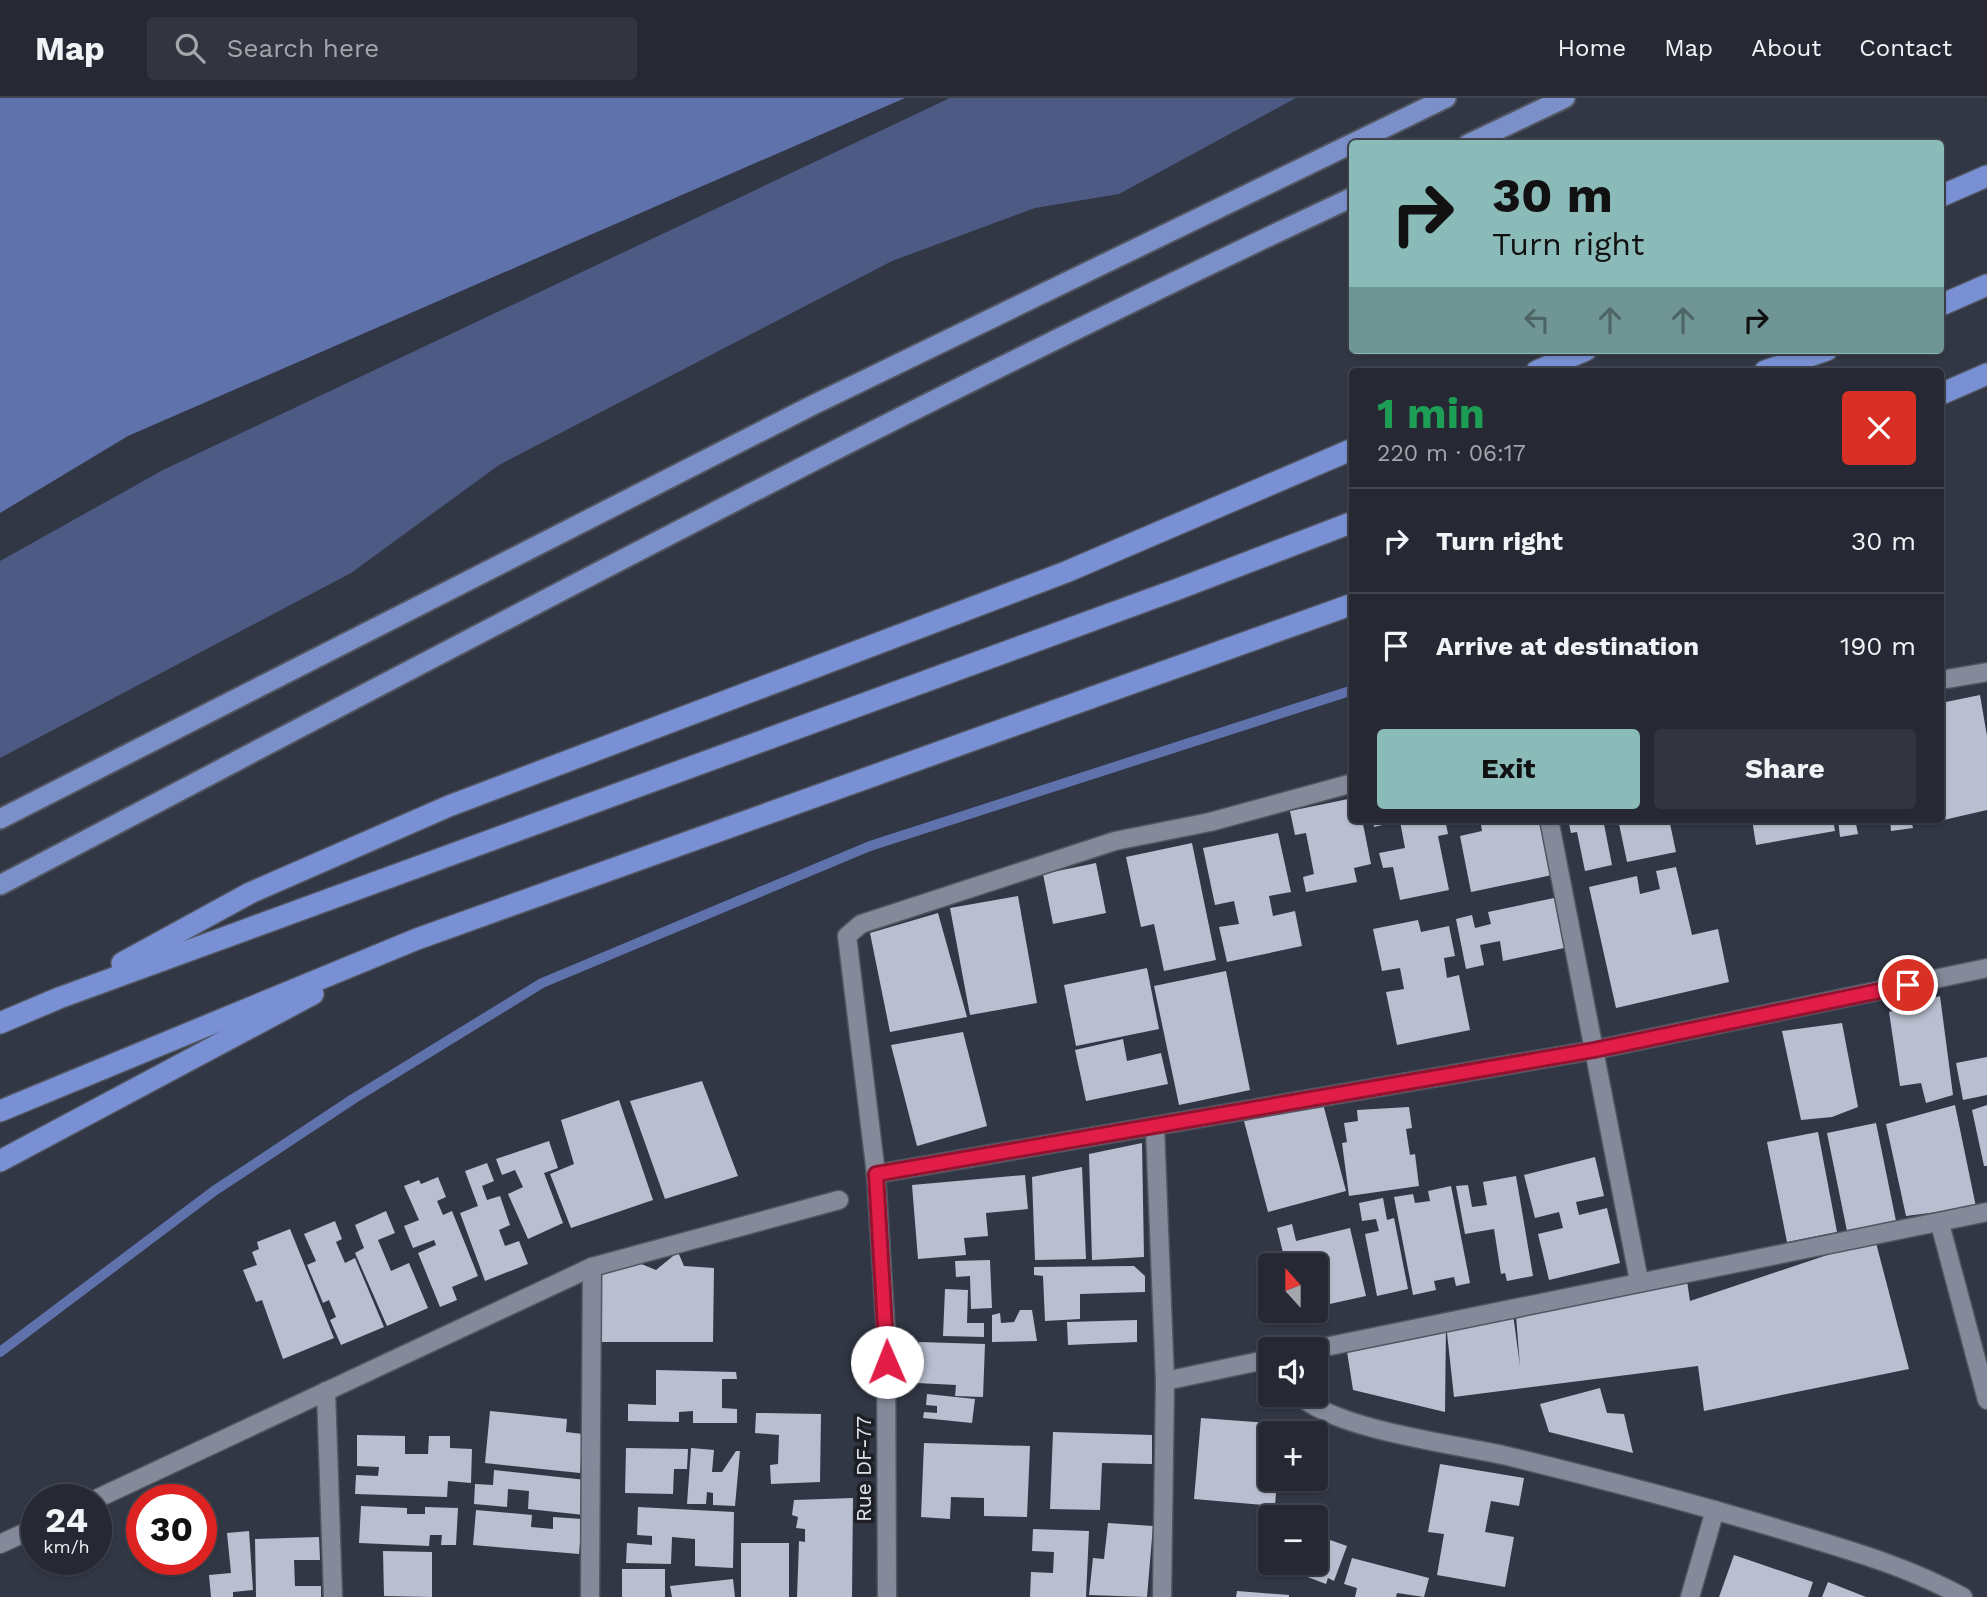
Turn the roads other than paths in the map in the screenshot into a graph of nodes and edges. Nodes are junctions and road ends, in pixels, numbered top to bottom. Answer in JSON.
{"nodes":[{"id":1,"x":1446,"y":98,"type":"edge"},
{"id":2,"x":1565,"y":98,"type":"edge"},
{"id":3,"x":1359,"y":140,"type":"edge"},
{"id":4,"x":1476,"y":140,"type":"edge"},
{"id":5,"x":1349,"y":145,"type":"edge"},
{"id":6,"x":1987,"y":176,"type":"edge"},
{"id":7,"x":1944,"y":195,"type":"edge"},
{"id":8,"x":1349,"y":199,"type":"edge"},
{"id":9,"x":1987,"y":285,"type":"edge"},
{"id":10,"x":1944,"y":304,"type":"edge"},
{"id":11,"x":1577,"y":354,"type":"edge"},
{"id":12,"x":1815,"y":354,"type":"edge"},
{"id":13,"x":1544,"y":368,"type":"edge"},
{"id":14,"x":1774,"y":368,"type":"edge"},
{"id":15,"x":1987,"y":373,"type":"edge"},
{"id":16,"x":1987,"y":382,"type":"edge"},
{"id":17,"x":1944,"y":394,"type":"edge"},
{"id":18,"x":1944,"y":395,"type":"edge"},
{"id":19,"x":1349,"y":451,"type":"edge"},
{"id":20,"x":1349,"y":524,"type":"edge"},
{"id":21,"x":1349,"y":605,"type":"edge"},
{"id":22,"x":1987,"y":672,"type":"edge"},
{"id":23,"x":1944,"y":679,"type":"edge"},
{"id":24,"x":1349,"y":784,"type":"edge"},
{"id":25,"x":0,"y":819,"type":"edge"},
{"id":26,"x":1550,"y":823,"type":"edge"},
{"id":27,"x":0,"y":885,"type":"edge"},
{"id":28,"x":417,"y":939,"type":"junction"},
{"id":29,"x":1987,"y":968,"type":"edge"},
{"id":30,"x":60,"y":998,"type":"junction"},
{"id":31,"x":0,"y":1023,"type":"edge"},
{"id":32,"x":1594,"y":1050,"type":"junction"},
{"id":33,"x":0,"y":1111,"type":"edge"},
{"id":34,"x":1155,"y":1128,"type":"junction"},
{"id":35,"x":0,"y":1161,"type":"edge"},
{"id":36,"x":876,"y":1174,"type":"junction"},
{"id":37,"x":839,"y":1200,"type":"dead end"},
{"id":38,"x":1987,"y":1212,"type":"edge"},
{"id":39,"x":1940,"y":1224,"type":"junction"},
{"id":40,"x":592,"y":1267,"type":"junction"},
{"id":41,"x":1639,"y":1281,"type":"junction"},
{"id":42,"x":1328,"y":1346,"type":"edge"},
{"id":43,"x":1258,"y":1362,"type":"edge"},
{"id":44,"x":1165,"y":1381,"type":"junction"},
{"id":45,"x":326,"y":1391,"type":"junction"},
{"id":46,"x":1987,"y":1401,"type":"edge"},
{"id":47,"x":1318,"y":1407,"type":"edge"},
{"id":48,"x":112,"y":1492,"type":"edge"},
{"id":49,"x":1715,"y":1510,"type":"junction"},
{"id":50,"x":21,"y":1534,"type":"edge"},
{"id":51,"x":0,"y":1544,"type":"edge"},
{"id":52,"x":333,"y":1597,"type":"edge"},
{"id":53,"x":590,"y":1597,"type":"edge"},
{"id":54,"x":887,"y":1597,"type":"edge"},
{"id":55,"x":1162,"y":1597,"type":"edge"},
{"id":56,"x":1690,"y":1597,"type":"edge"},
{"id":57,"x":1963,"y":1597,"type":"edge"}],
"edges":[{"from":1,"to":3,"type":"highway"},
{"from":2,"to":4,"type":"highway"},
{"from":5,"to":25,"type":"highway"},
{"from":6,"to":7,"type":"highway"},
{"from":8,"to":27,"type":"highway"},
{"from":9,"to":10,"type":"highway"},
{"from":11,"to":13,"type":"highway"},
{"from":12,"to":14,"type":"highway"},
{"from":15,"to":17,"type":"highway"},
{"from":16,"to":18,"type":"highway"},
{"from":19,"to":30,"type":"highway"},
{"from":20,"to":30,"type":"highway"},
{"from":21,"to":28,"type":"highway"},
{"from":22,"to":23,"type":"street"},
{"from":24,"to":36,"type":"street","name":"Rue DF-77"},
{"from":26,"to":32,"type":"street"},
{"from":28,"to":33,"type":"highway"},
{"from":28,"to":35,"type":"highway"},
{"from":29,"to":32,"type":"street"},
{"from":30,"to":31,"type":"highway"},
{"from":32,"to":34,"type":"street"},
{"from":32,"to":41,"type":"street"},
{"from":34,"to":36,"type":"street"},
{"from":34,"to":44,"type":"street"},
{"from":36,"to":54,"type":"street","name":"Rue DF-77"},
{"from":37,"to":40,"type":"street"},
{"from":38,"to":39,"type":"street"},
{"from":39,"to":41,"type":"street"},
{"from":39,"to":46,"type":"street"},
{"from":40,"to":45,"type":"street"},
{"from":40,"to":53,"type":"street"},
{"from":41,"to":42,"type":"street"},
{"from":43,"to":44,"type":"street"},
{"from":44,"to":55,"type":"street"},
{"from":45,"to":48,"type":"street"},
{"from":45,"to":52,"type":"street"},
{"from":47,"to":49,"type":"street"},
{"from":49,"to":56,"type":"street"},
{"from":49,"to":57,"type":"street"},
{"from":50,"to":51,"type":"street"}]}
